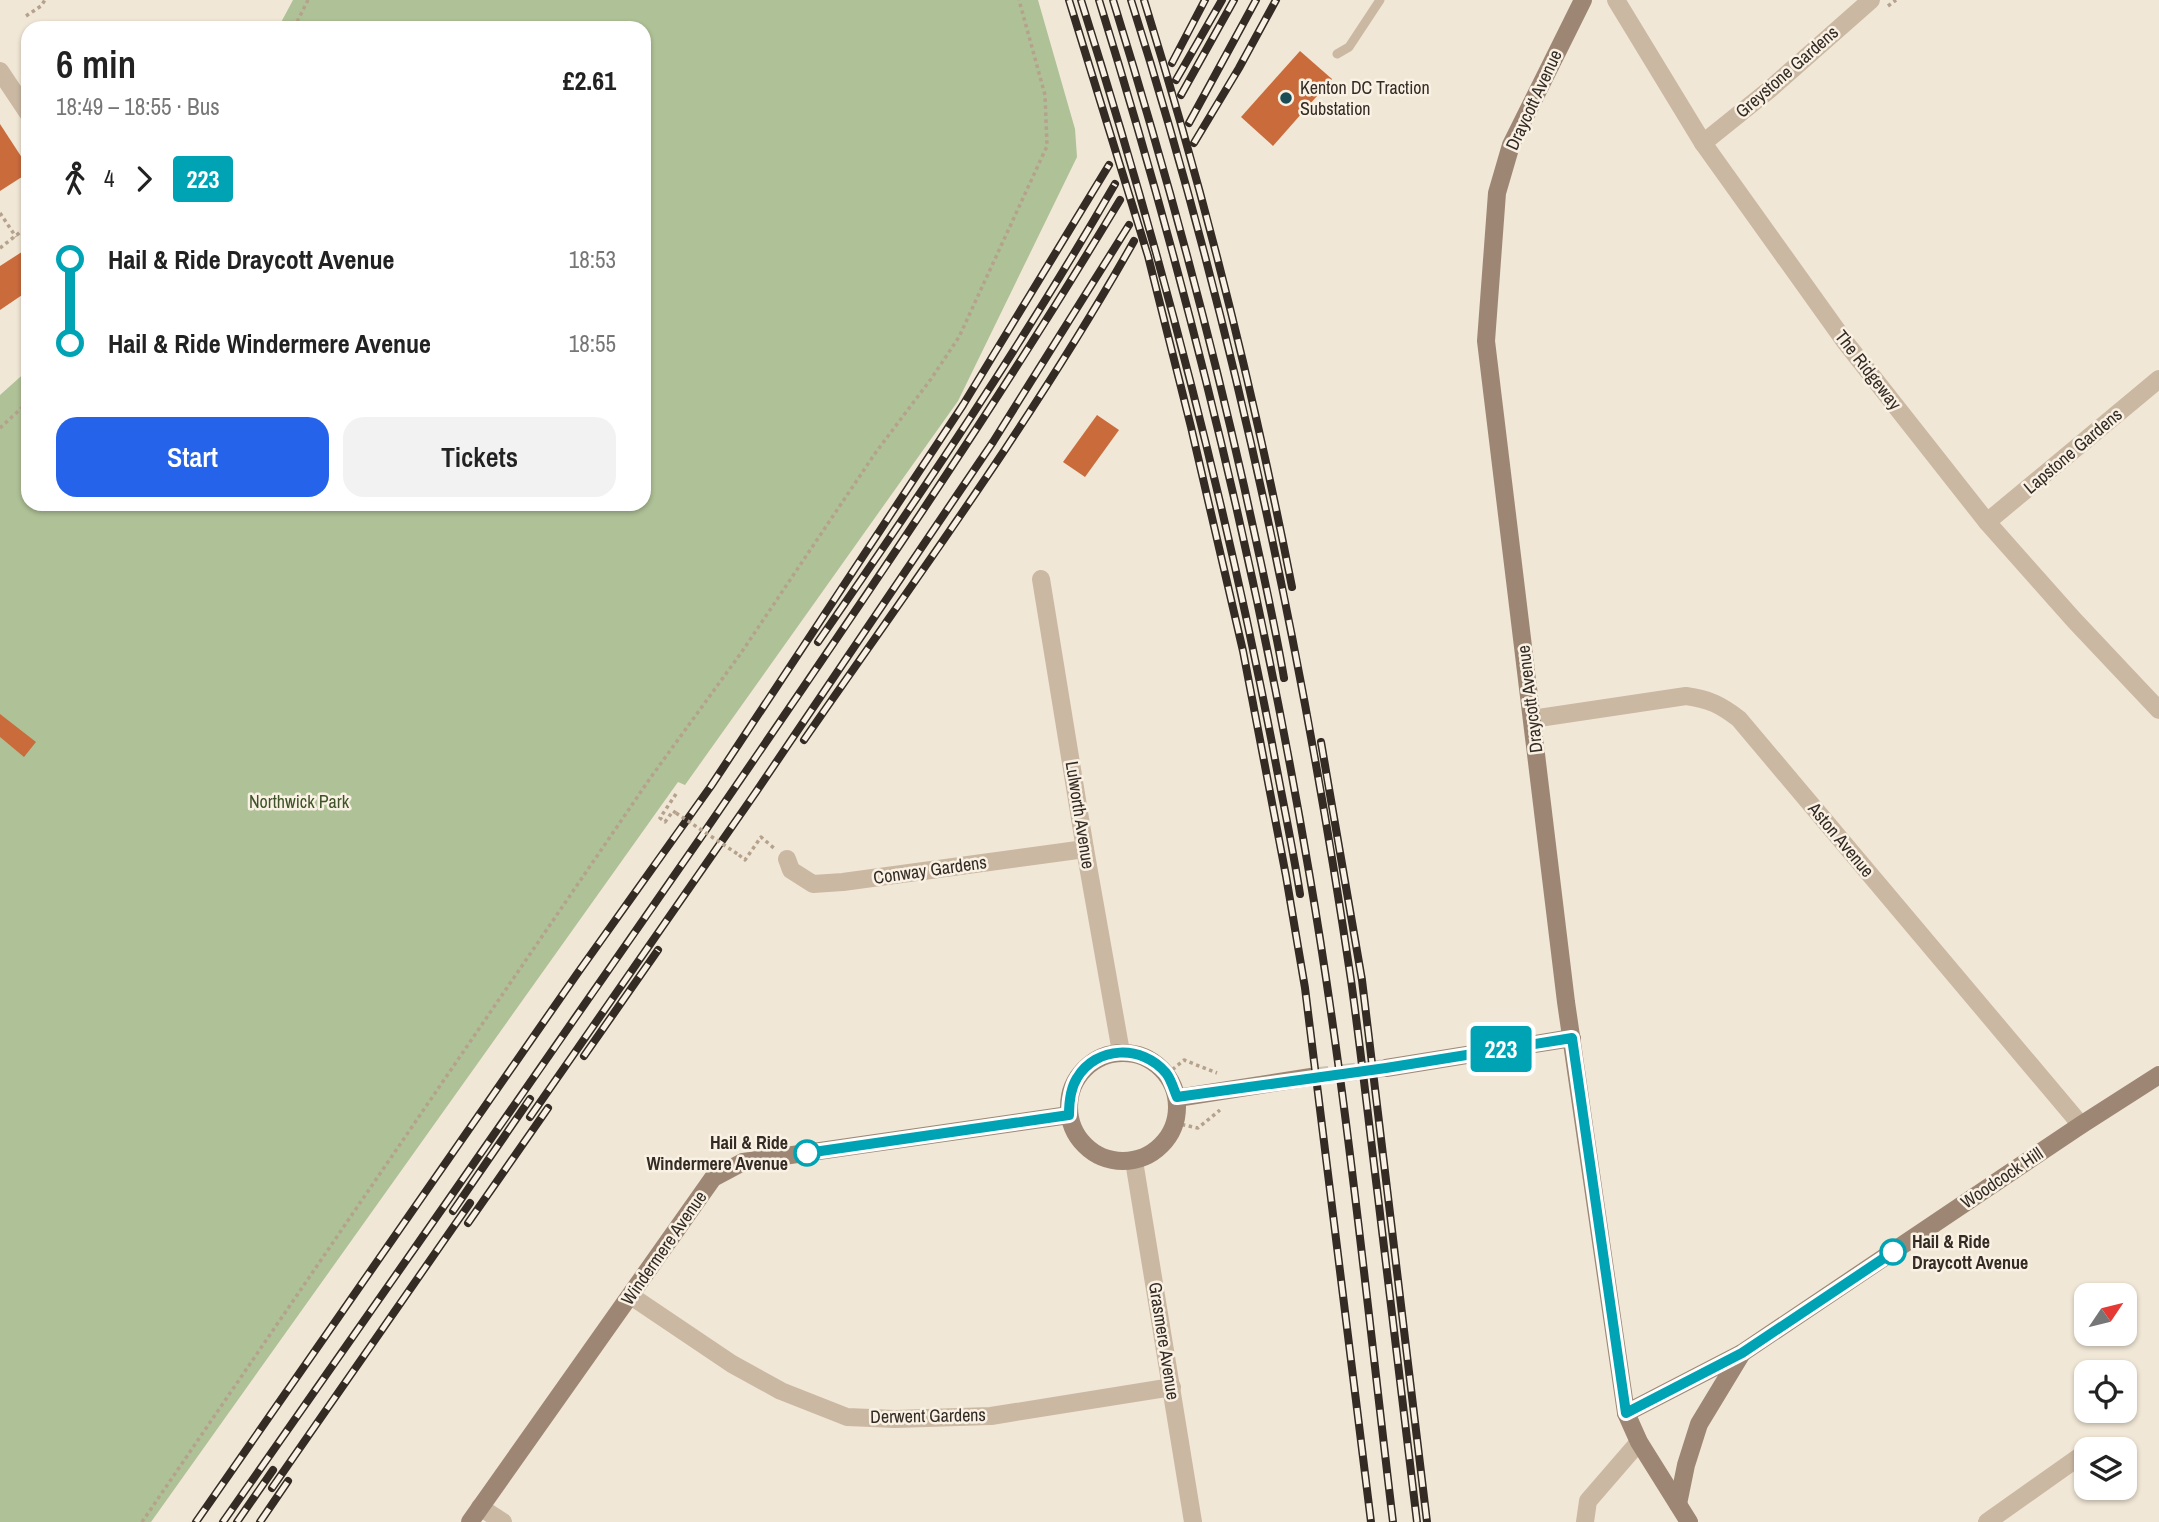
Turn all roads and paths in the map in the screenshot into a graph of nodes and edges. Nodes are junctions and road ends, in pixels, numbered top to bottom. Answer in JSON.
{"nodes":[{"id":1,"x":45,"y":0,"type":"edge"},
{"id":2,"x":308,"y":0,"type":"edge"},
{"id":3,"x":1019,"y":0,"type":"edge"},
{"id":4,"x":1380,"y":0,"type":"edge"},
{"id":5,"x":1583,"y":0,"type":"edge"},
{"id":6,"x":1616,"y":0,"type":"edge"},
{"id":7,"x":1871,"y":0,"type":"edge"},
{"id":8,"x":26,"y":16,"type":"dead end"},
{"id":9,"x":297,"y":21,"type":"edge"},
{"id":10,"x":1337,"y":54,"type":"dead end"},
{"id":11,"x":0,"y":71,"type":"edge"},
{"id":12,"x":21,"y":102,"type":"edge"},
{"id":13,"x":1703,"y":143,"type":"junction"},
{"id":14,"x":0,"y":213,"type":"edge"},
{"id":15,"x":21,"y":232,"type":"edge"},
{"id":16,"x":16,"y":237,"type":"junction"},
{"id":17,"x":0,"y":248,"type":"edge"},
{"id":18,"x":2159,"y":379,"type":"edge"},
{"id":19,"x":21,"y":408,"type":"edge"},
{"id":20,"x":0,"y":428,"type":"edge"},
{"id":21,"x":1987,"y":522,"type":"junction"},
{"id":22,"x":1041,"y":579,"type":"dead end"},
{"id":23,"x":2159,"y":710,"type":"edge"},
{"id":24,"x":1532,"y":719,"type":"junction"},
{"id":25,"x":676,"y":794,"type":"dead end"},
{"id":26,"x":761,"y":837,"type":"dead end"},
{"id":27,"x":1085,"y":849,"type":"junction"},
{"id":28,"x":787,"y":859,"type":"dead end"},
{"id":29,"x":1572,"y":1038,"type":"junction"},
{"id":30,"x":1121,"y":1052,"type":"junction"},
{"id":31,"x":1386,"y":1068,"type":"tunnel mouth"},
{"id":32,"x":2159,"y":1076,"type":"edge"},
{"id":33,"x":1311,"y":1077,"type":"tunnel mouth"},
{"id":34,"x":1177,"y":1097,"type":"junction"},
{"id":35,"x":1069,"y":1115,"type":"junction"},
{"id":36,"x":2081,"y":1125,"type":"junction"},
{"id":37,"x":1134,"y":1161,"type":"junction"},
{"id":38,"x":631,"y":1296,"type":"junction"},
{"id":39,"x":1742,"y":1353,"type":"junction"},
{"id":40,"x":1172,"y":1387,"type":"junction"},
{"id":41,"x":1626,"y":1413,"type":"junction"},
{"id":42,"x":1640,"y":1442,"type":"junction"},
{"id":43,"x":2074,"y":1461,"type":"edge"},
{"id":44,"x":1678,"y":1504,"type":"junction"},
{"id":45,"x":475,"y":1514,"type":"edge"},
{"id":46,"x":142,"y":1522,"type":"edge"},
{"id":47,"x":503,"y":1522,"type":"edge"},
{"id":48,"x":1193,"y":1522,"type":"edge"},
{"id":49,"x":1585,"y":1522,"type":"edge"},
{"id":50,"x":1689,"y":1522,"type":"edge"},
{"id":51,"x":1987,"y":1522,"type":"edge"}],
"edges":[{"from":1,"to":8,"type":"path"},
{"from":2,"to":9,"type":"path"},
{"from":3,"to":46,"type":"path"},
{"from":4,"to":10,"type":"lane"},
{"from":5,"to":24,"type":"street","name":"Draycott Avenue"},
{"from":6,"to":13,"type":"street","name":"The Ridgeway"},
{"from":7,"to":13,"type":"street","name":"Greystone Gardens"},
{"from":11,"to":12,"type":"street"},
{"from":13,"to":21,"type":"street","name":"The Ridgeway"},
{"from":14,"to":16,"type":"path"},
{"from":15,"to":16,"type":"path"},
{"from":16,"to":17,"type":"path"},
{"from":18,"to":21,"type":"street","name":"Lapstone Gardens"},
{"from":19,"to":20,"type":"path"},
{"from":21,"to":23,"type":"street","name":"The Ridgeway"},
{"from":22,"to":27,"type":"street","name":"Lulworth Avenue"},
{"from":24,"to":29,"type":"street","name":"Draycott Avenue"},
{"from":24,"to":36,"type":"street","name":"Aston Avenue"},
{"from":25,"to":26,"type":"path","bridge":true},
{"from":27,"to":28,"type":"street","name":"Conway Gardens"},
{"from":27,"to":30,"type":"street","name":"Lulworth Avenue"},
{"from":29,"to":31,"type":"street"},
{"from":29,"to":41,"type":"street","name":"Draycott Avenue"},
{"from":30,"to":34,"type":"street"},
{"from":30,"to":35,"type":"street"},
{"from":32,"to":36,"type":"street","name":"Woodcock Hill"},
{"from":33,"to":34,"type":"street"},
{"from":34,"to":37,"type":"street"},
{"from":35,"to":37,"type":"street"},
{"from":35,"to":38,"type":"street","name":"Windermere Avenue"},
{"from":36,"to":39,"type":"street","name":"Woodcock Hill"},
{"from":37,"to":40,"type":"street","name":"Grasmere Avenue"},
{"from":38,"to":40,"type":"street","name":"Derwent Gardens"},
{"from":38,"to":45,"type":"street","name":"Windermere Avenue"},
{"from":39,"to":41,"type":"street","name":"Woodcock Hill"},
{"from":39,"to":44,"type":"street","name":"Woodcock Hill"},
{"from":40,"to":48,"type":"street","name":"Grasmere Avenue"},
{"from":41,"to":42,"type":"street"},
{"from":42,"to":44,"type":"street"},
{"from":42,"to":49,"type":"street"},
{"from":43,"to":51,"type":"street"},
{"from":44,"to":50,"type":"street"},
{"from":45,"to":47,"type":"street"}]}
